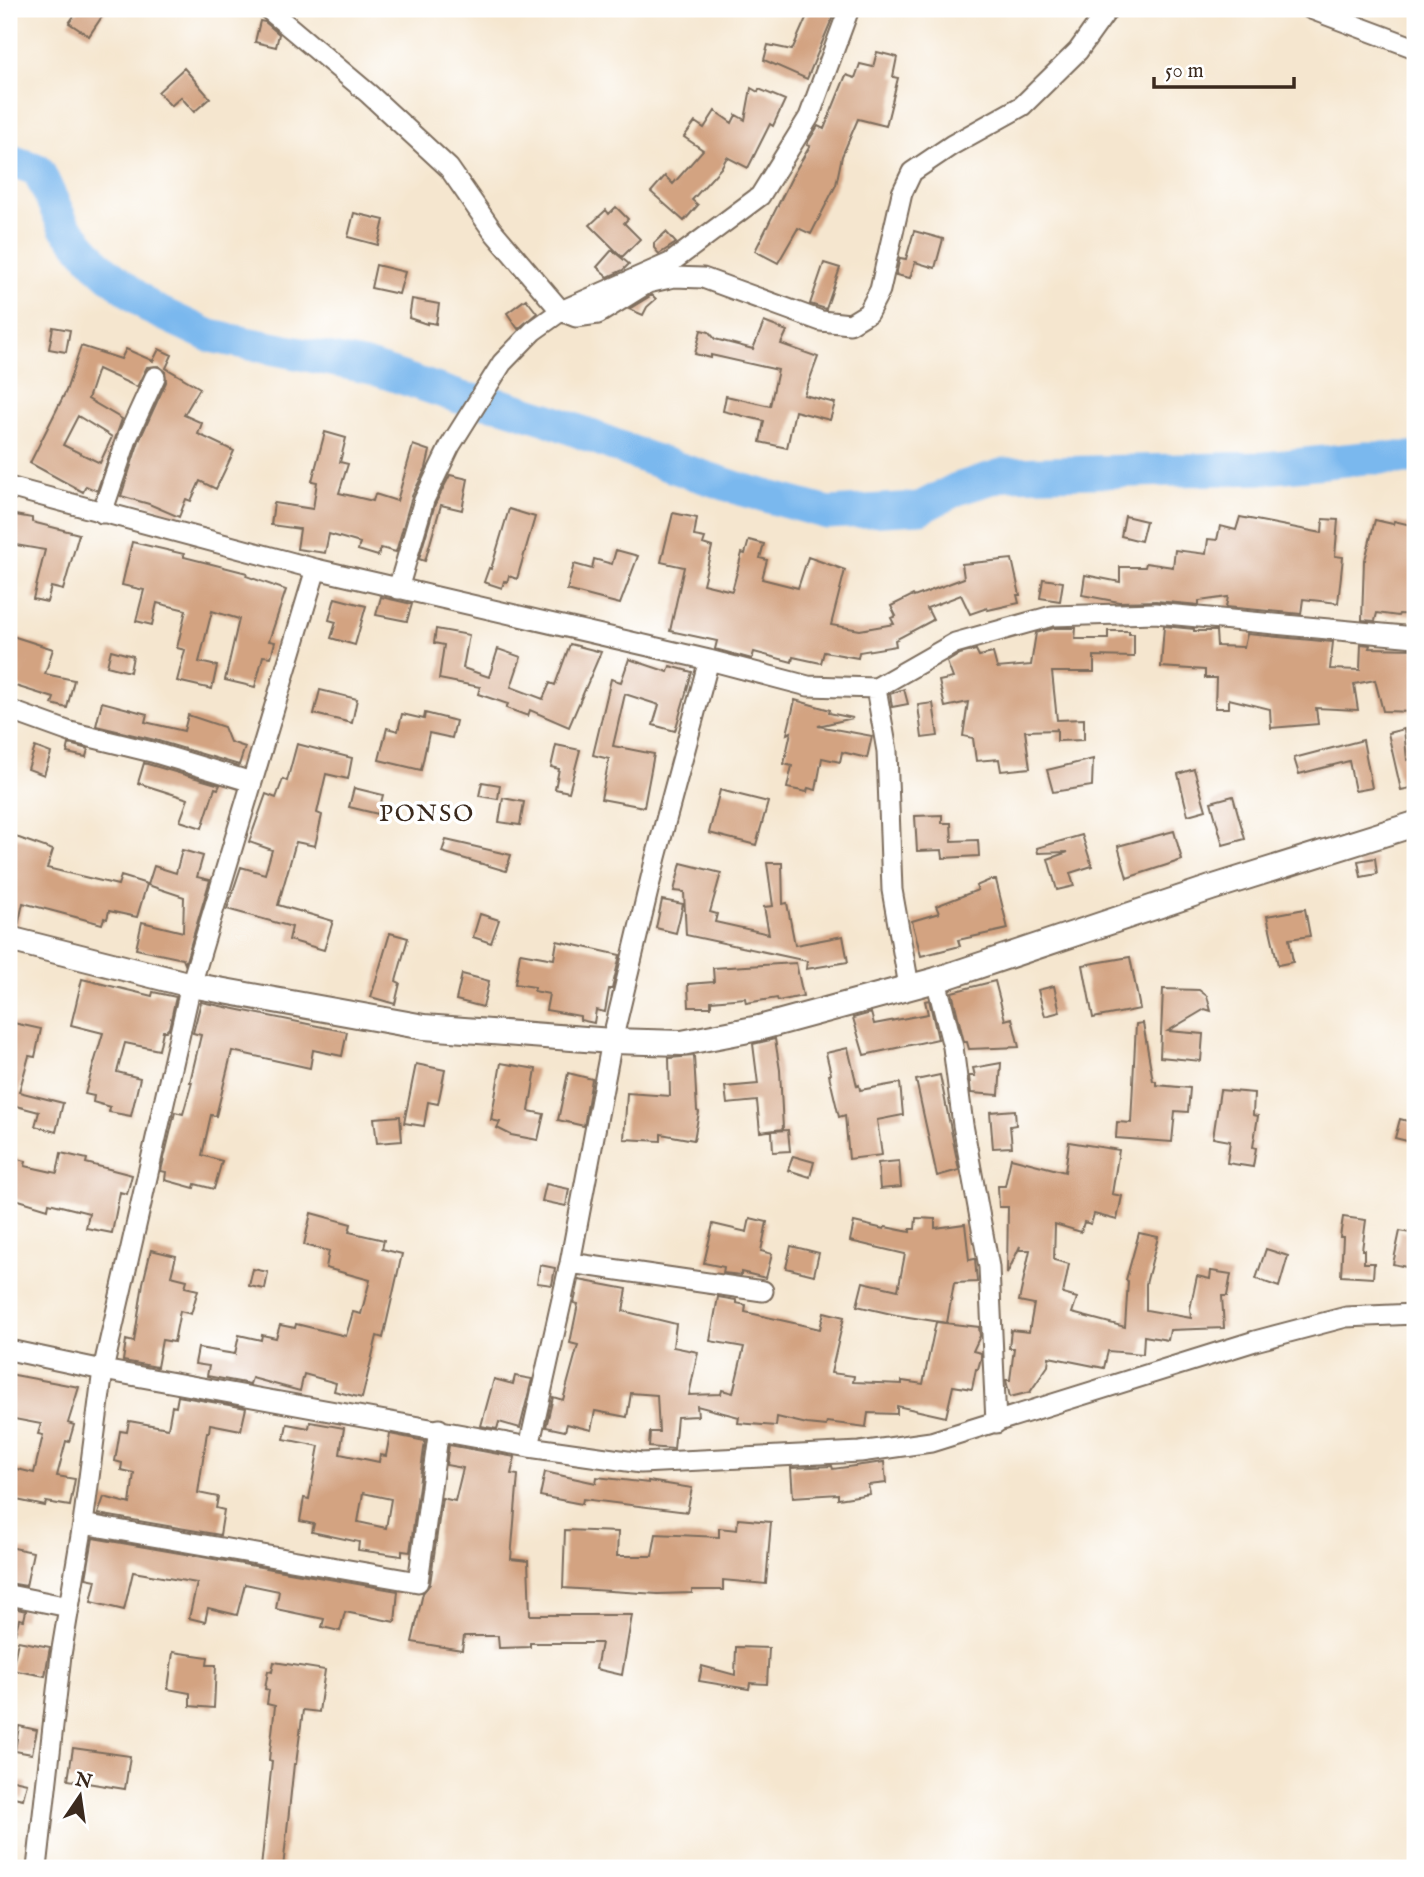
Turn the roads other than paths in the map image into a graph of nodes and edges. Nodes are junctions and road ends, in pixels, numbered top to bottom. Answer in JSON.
{"nodes":[{"id":1,"x":268,"y":9,"type":"edge"},
{"id":2,"x":849,"y":9,"type":"edge"},
{"id":3,"x":1108,"y":9,"type":"edge"},
{"id":4,"x":1311,"y":9,"type":"edge"},
{"id":5,"x":1415,"y":48,"type":"edge"},
{"id":6,"x":561,"y":311,"type":"junction"},
{"id":7,"x":155,"y":377,"type":"dead end"},
{"id":8,"x":9,"y":487,"type":"edge"},
{"id":9,"x":102,"y":513,"type":"junction"},
{"id":10,"x":316,"y":569,"type":"junction"},
{"id":11,"x":398,"y":589,"type":"junction"},
{"id":12,"x":1415,"y":637,"type":"edge"},
{"id":13,"x":709,"y":660,"type":"junction"},
{"id":14,"x":876,"y":688,"type":"junction"},
{"id":15,"x":9,"y":710,"type":"edge"},
{"id":16,"x":252,"y":782,"type":"junction"},
{"id":17,"x":1415,"y":824,"type":"edge"},
{"id":18,"x":9,"y":939,"type":"edge"},
{"id":19,"x":936,"y":980,"type":"junction"},
{"id":20,"x":191,"y":985,"type":"junction"},
{"id":21,"x":909,"y":986,"type":"junction"},
{"id":22,"x":611,"y":1041,"type":"junction"},
{"id":23,"x":570,"y":1263,"type":"junction"},
{"id":24,"x":764,"y":1290,"type":"dead end"},
{"id":25,"x":1415,"y":1314,"type":"edge"},
{"id":26,"x":16,"y":1352,"type":"edge"},
{"id":27,"x":103,"y":1370,"type":"junction"},
{"id":28,"x":996,"y":1423,"type":"junction"},
{"id":29,"x":439,"y":1429,"type":"junction"},
{"id":30,"x":529,"y":1447,"type":"junction"},
{"id":31,"x":83,"y":1524,"type":"junction"},
{"id":32,"x":9,"y":1595,"type":"edge"},
{"id":33,"x":69,"y":1607,"type":"junction"},
{"id":34,"x":37,"y":1868,"type":"edge"}],
"edges":[{"from":1,"to":6,"type":"street"},
{"from":2,"to":6,"type":"street"},
{"from":3,"to":6,"type":"street"},
{"from":4,"to":5,"type":"street"},
{"from":6,"to":11,"type":"street"},
{"from":7,"to":9,"type":"street"},
{"from":8,"to":9,"type":"street"},
{"from":9,"to":10,"type":"street"},
{"from":10,"to":11,"type":"street"},
{"from":10,"to":16,"type":"street"},
{"from":11,"to":13,"type":"street"},
{"from":12,"to":14,"type":"street"},
{"from":13,"to":14,"type":"street"},
{"from":13,"to":22,"type":"street"},
{"from":14,"to":21,"type":"street"},
{"from":15,"to":16,"type":"street"},
{"from":16,"to":20,"type":"street"},
{"from":17,"to":19,"type":"main road"},
{"from":18,"to":20,"type":"main road"},
{"from":19,"to":21,"type":"main road"},
{"from":19,"to":28,"type":"street"},
{"from":20,"to":22,"type":"main road"},
{"from":20,"to":27,"type":"street"},
{"from":21,"to":22,"type":"main road"},
{"from":22,"to":23,"type":"street"},
{"from":23,"to":24,"type":"street"},
{"from":23,"to":30,"type":"street"},
{"from":25,"to":28,"type":"street"},
{"from":26,"to":27,"type":"street"},
{"from":27,"to":29,"type":"street"},
{"from":27,"to":31,"type":"street"},
{"from":28,"to":30,"type":"street"},
{"from":29,"to":30,"type":"street"},
{"from":29,"to":31,"type":"street"},
{"from":31,"to":33,"type":"street"},
{"from":32,"to":33,"type":"street"},
{"from":33,"to":34,"type":"street"}]}
